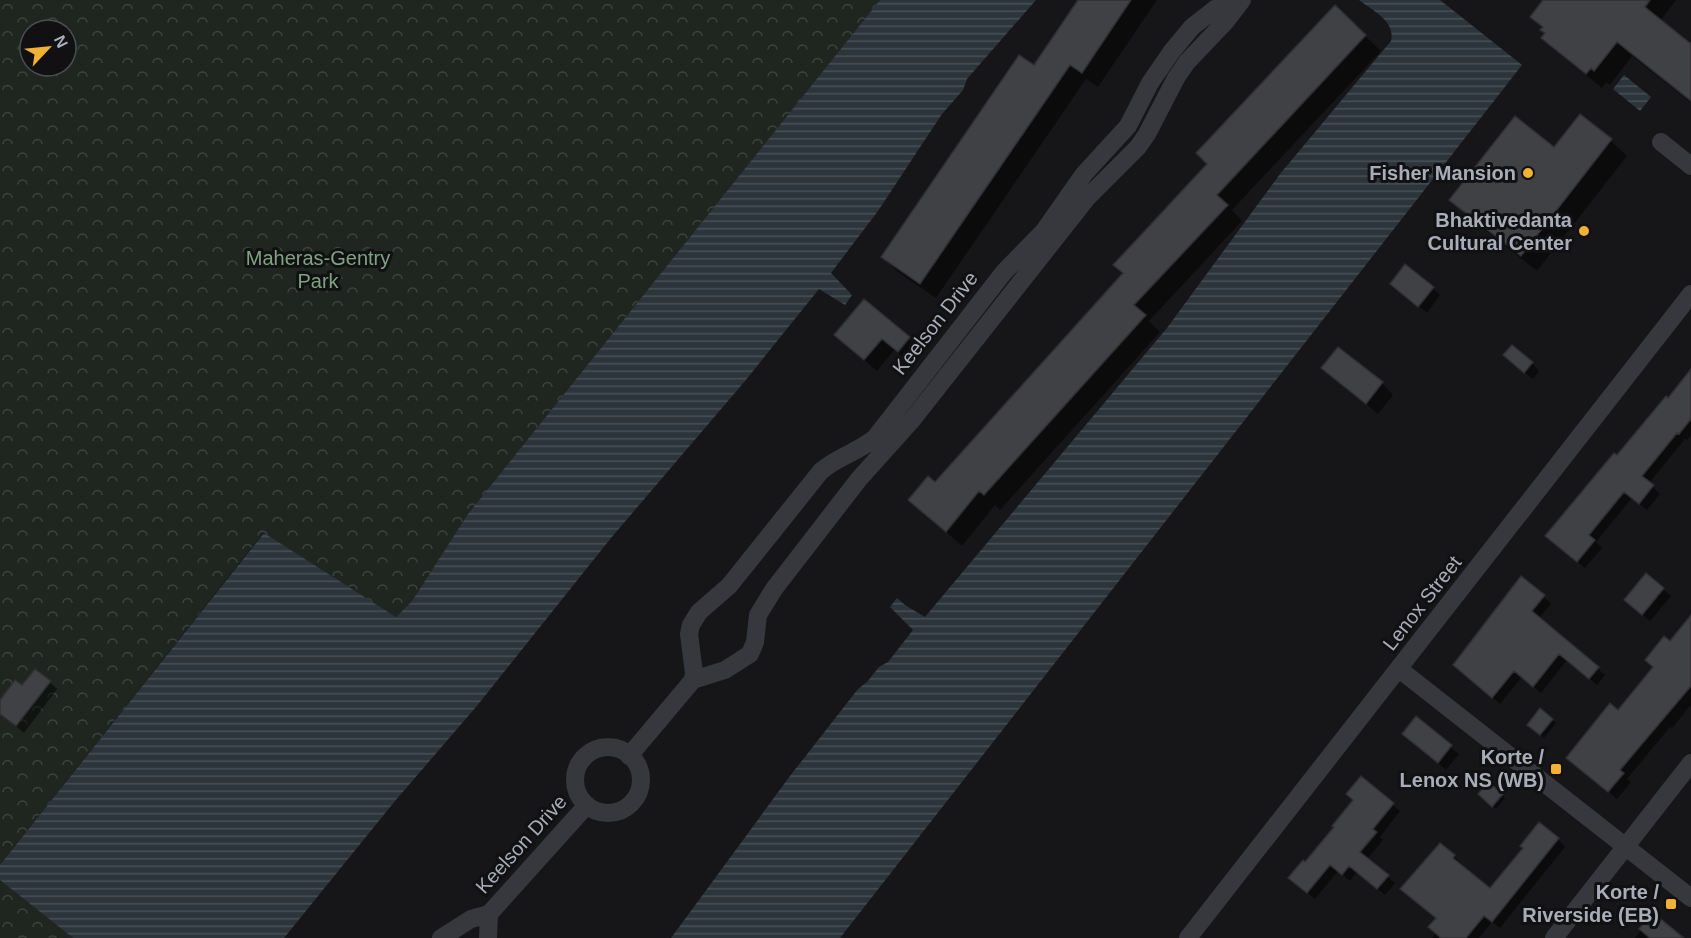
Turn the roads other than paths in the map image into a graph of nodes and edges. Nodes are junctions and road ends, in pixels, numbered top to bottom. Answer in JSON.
{"nodes":[{"id":1,"x":1240,"y":0,"type":"edge"},
{"id":2,"x":1661,"y":142,"type":"dead end"},
{"id":3,"x":1691,"y":166,"type":"edge"},
{"id":4,"x":1691,"y":294,"type":"edge"},
{"id":5,"x":1399,"y":669,"type":"junction"},
{"id":6,"x":693,"y":680,"type":"junction"},
{"id":7,"x":629,"y":756,"type":"junction"},
{"id":8,"x":1691,"y":763,"type":"edge"},
{"id":9,"x":586,"y":805,"type":"junction"},
{"id":10,"x":1625,"y":847,"type":"junction"},
{"id":11,"x":1691,"y":897,"type":"edge"},
{"id":12,"x":489,"y":914,"type":"junction"},
{"id":13,"x":441,"y":938,"type":"edge"},
{"id":14,"x":488,"y":938,"type":"edge"},
{"id":15,"x":1188,"y":938,"type":"edge"},
{"id":16,"x":1554,"y":938,"type":"edge"}],
"edges":[{"from":1,"to":6,"type":"street","name":"Keelson Drive"},
{"from":1,"to":6,"type":"street","name":"Keelson Drive"},
{"from":2,"to":3,"type":"street"},
{"from":4,"to":5,"type":"street","name":"Lenox Street"},
{"from":5,"to":10,"type":"street"},
{"from":5,"to":15,"type":"street","name":"Lenox Street"},
{"from":6,"to":7,"type":"street"},
{"from":7,"to":9,"type":"street","name":"Keelson Drive"},
{"from":7,"to":9,"type":"street","name":"Keelson Drive"},
{"from":8,"to":10,"type":"street"},
{"from":9,"to":12,"type":"street","name":"Keelson Drive"},
{"from":10,"to":11,"type":"street"},
{"from":10,"to":16,"type":"street"},
{"from":12,"to":13,"type":"street","name":"Keelson Drive"},
{"from":12,"to":14,"type":"street","name":"Keelson Drive"}]}
